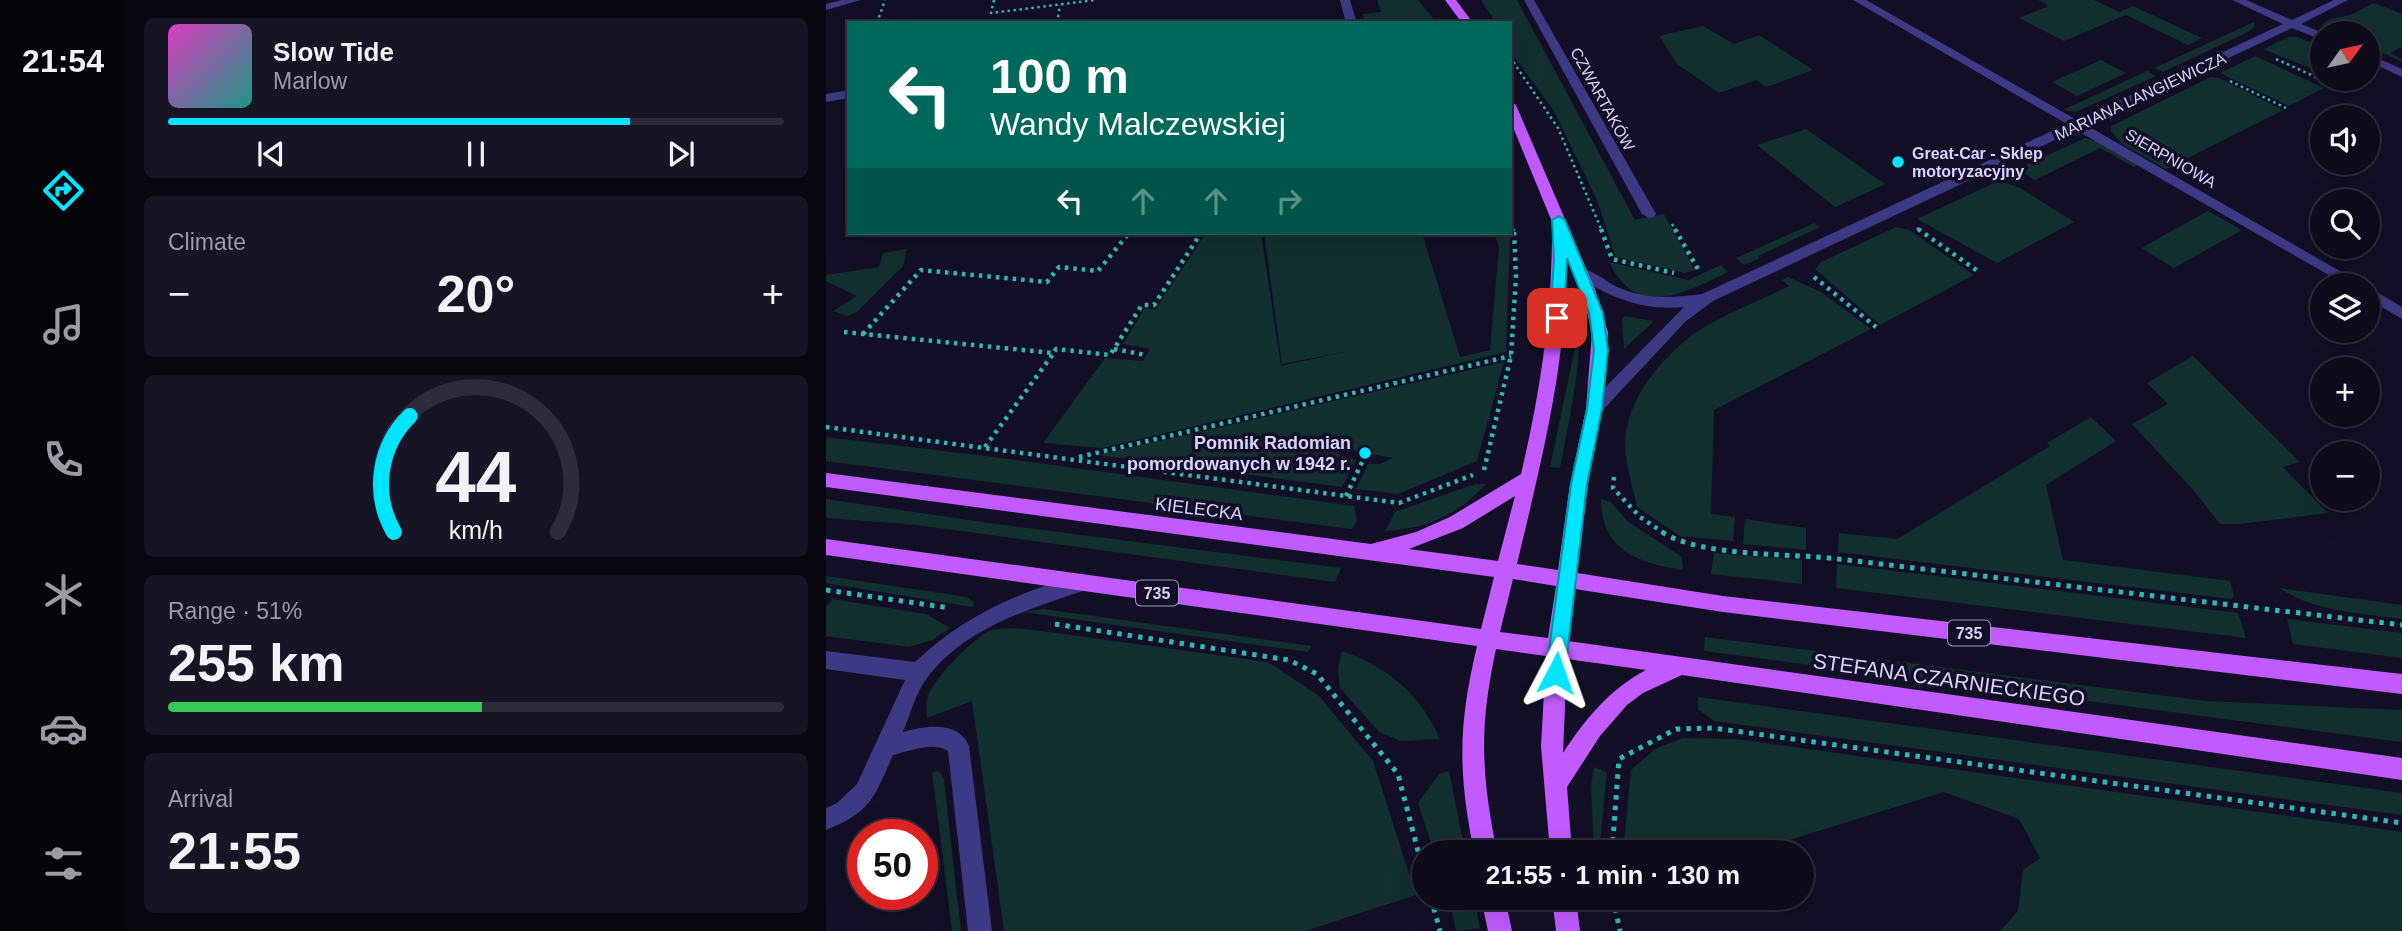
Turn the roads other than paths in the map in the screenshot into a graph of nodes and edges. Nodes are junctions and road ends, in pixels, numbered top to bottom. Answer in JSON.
{"nodes":[{"id":1,"x":856,"y":0,"type":"edge"},
{"id":2,"x":1345,"y":0,"type":"edge"},
{"id":3,"x":1450,"y":0,"type":"edge"},
{"id":4,"x":1529,"y":0,"type":"edge"},
{"id":5,"x":1858,"y":0,"type":"edge"},
{"id":6,"x":2237,"y":0,"type":"edge"},
{"id":7,"x":2343,"y":0,"type":"edge"},
{"id":8,"x":826,"y":7,"type":"edge"},
{"id":9,"x":1351,"y":21,"type":"edge"},
{"id":10,"x":1466,"y":21,"type":"edge"},
{"id":11,"x":2292,"y":24,"type":"junction"},
{"id":12,"x":2310,"y":32,"type":"edge"},
{"id":13,"x":2380,"y":63,"type":"edge"},
{"id":14,"x":2402,"y":73,"type":"edge"},
{"id":15,"x":847,"y":94,"type":"edge"},
{"id":16,"x":826,"y":98,"type":"edge"},
{"id":17,"x":1512,"y":110,"type":"edge"},
{"id":18,"x":2079,"y":126,"type":"junction"},
{"id":19,"x":1649,"y":214,"type":"road end"},
{"id":20,"x":1559,"y":220,"type":"junction"},
{"id":21,"x":1581,"y":273,"type":"junction"},
{"id":22,"x":2336,"y":273,"type":"edge"},
{"id":23,"x":1708,"y":297,"type":"junction"},
{"id":24,"x":2380,"y":300,"type":"edge"},
{"id":25,"x":2402,"y":314,"type":"edge"},
{"id":26,"x":1594,"y":409,"type":"junction"},
{"id":27,"x":1528,"y":478,"type":"junction"},
{"id":28,"x":826,"y":480,"type":"edge"},
{"id":29,"x":826,"y":547,"type":"edge"},
{"id":30,"x":1362,"y":551,"type":"junction"},
{"id":31,"x":1505,"y":570,"type":"junction"},
{"id":32,"x":1567,"y":579,"type":"junction"},
{"id":33,"x":1084,"y":583,"type":"junction"},
{"id":34,"x":1488,"y":638,"type":"junction"},
{"id":35,"x":1557,"y":648,"type":"junction"},
{"id":36,"x":826,"y":660,"type":"edge"},
{"id":37,"x":1684,"y":666,"type":"junction"},
{"id":38,"x":919,"y":672,"type":"junction"},
{"id":39,"x":2402,"y":684,"type":"edge"},
{"id":40,"x":887,"y":746,"type":"junction"},
{"id":41,"x":2402,"y":769,"type":"edge"},
{"id":42,"x":1556,"y":784,"type":"junction"},
{"id":43,"x":826,"y":820,"type":"edge"},
{"id":44,"x":1483,"y":840,"type":"edge"},
{"id":45,"x":1560,"y":840,"type":"edge"},
{"id":46,"x":1496,"y":910,"type":"edge"},
{"id":47,"x":1565,"y":910,"type":"edge"},
{"id":48,"x":980,"y":931,"type":"edge"},
{"id":49,"x":1500,"y":931,"type":"edge"},
{"id":50,"x":1568,"y":931,"type":"edge"}],
"edges":[{"from":1,"to":8,"type":"street"},
{"from":2,"to":9,"type":"street"},
{"from":3,"to":10,"type":"main road"},
{"from":4,"to":19,"type":"street","name":"CZWARTAKÓW"},
{"from":5,"to":18,"type":"street","name":"SIERPNIOWA"},
{"from":6,"to":11,"type":"street"},
{"from":7,"to":11,"type":"street","name":"MARIANA LANGIEWICZA"},
{"from":11,"to":12,"type":"street"},
{"from":11,"to":18,"type":"street","name":"MARIANA LANGIEWICZA"},
{"from":13,"to":14,"type":"street"},
{"from":15,"to":16,"type":"street"},
{"from":17,"to":20,"type":"main road"},
{"from":18,"to":22,"type":"street","name":"SIERPNIOWA"},
{"from":18,"to":23,"type":"street","name":"MARIANA LANGIEWICZA"},
{"from":20,"to":21,"type":"main road"},
{"from":20,"to":27,"type":"main road"},
{"from":21,"to":23,"type":"street","name":"MARIANA LANGIEWICZA"},
{"from":21,"to":26,"type":"main road"},
{"from":23,"to":26,"type":"street","name":"MARIANA LANGIEWICZA"},
{"from":24,"to":25,"type":"street"},
{"from":26,"to":32,"type":"main road"},
{"from":27,"to":30,"type":"main road"},
{"from":27,"to":31,"type":"main road"},
{"from":28,"to":30,"type":"main road","name":"KIELECKA","number":"735"},
{"from":29,"to":33,"type":"main road","number":"735"},
{"from":30,"to":31,"type":"main road","name":"KIELECKA","number":"735"},
{"from":31,"to":32,"type":"main road","name":"KIELECKA","number":"735"},
{"from":31,"to":34,"type":"main road"},
{"from":32,"to":35,"type":"main road"},
{"from":32,"to":39,"type":"main road","number":"735"},
{"from":33,"to":34,"type":"main road","number":"735"},
{"from":33,"to":38,"type":"street"},
{"from":34,"to":35,"type":"main road","name":"STEFANA CZARNIECKIEGO","number":"735"},
{"from":34,"to":44,"type":"main road"},
{"from":35,"to":37,"type":"main road","name":"STEFANA CZARNIECKIEGO","number":"735"},
{"from":35,"to":42,"type":"main road"},
{"from":36,"to":38,"type":"street"},
{"from":37,"to":41,"type":"main road","name":"STEFANA CZARNIECKIEGO","number":"735"},
{"from":37,"to":42,"type":"main road"},
{"from":38,"to":40,"type":"street"},
{"from":40,"to":43,"type":"street"},
{"from":40,"to":48,"type":"street"},
{"from":42,"to":45,"type":"main road"},
{"from":46,"to":49,"type":"main road"},
{"from":47,"to":50,"type":"main road"}]}
